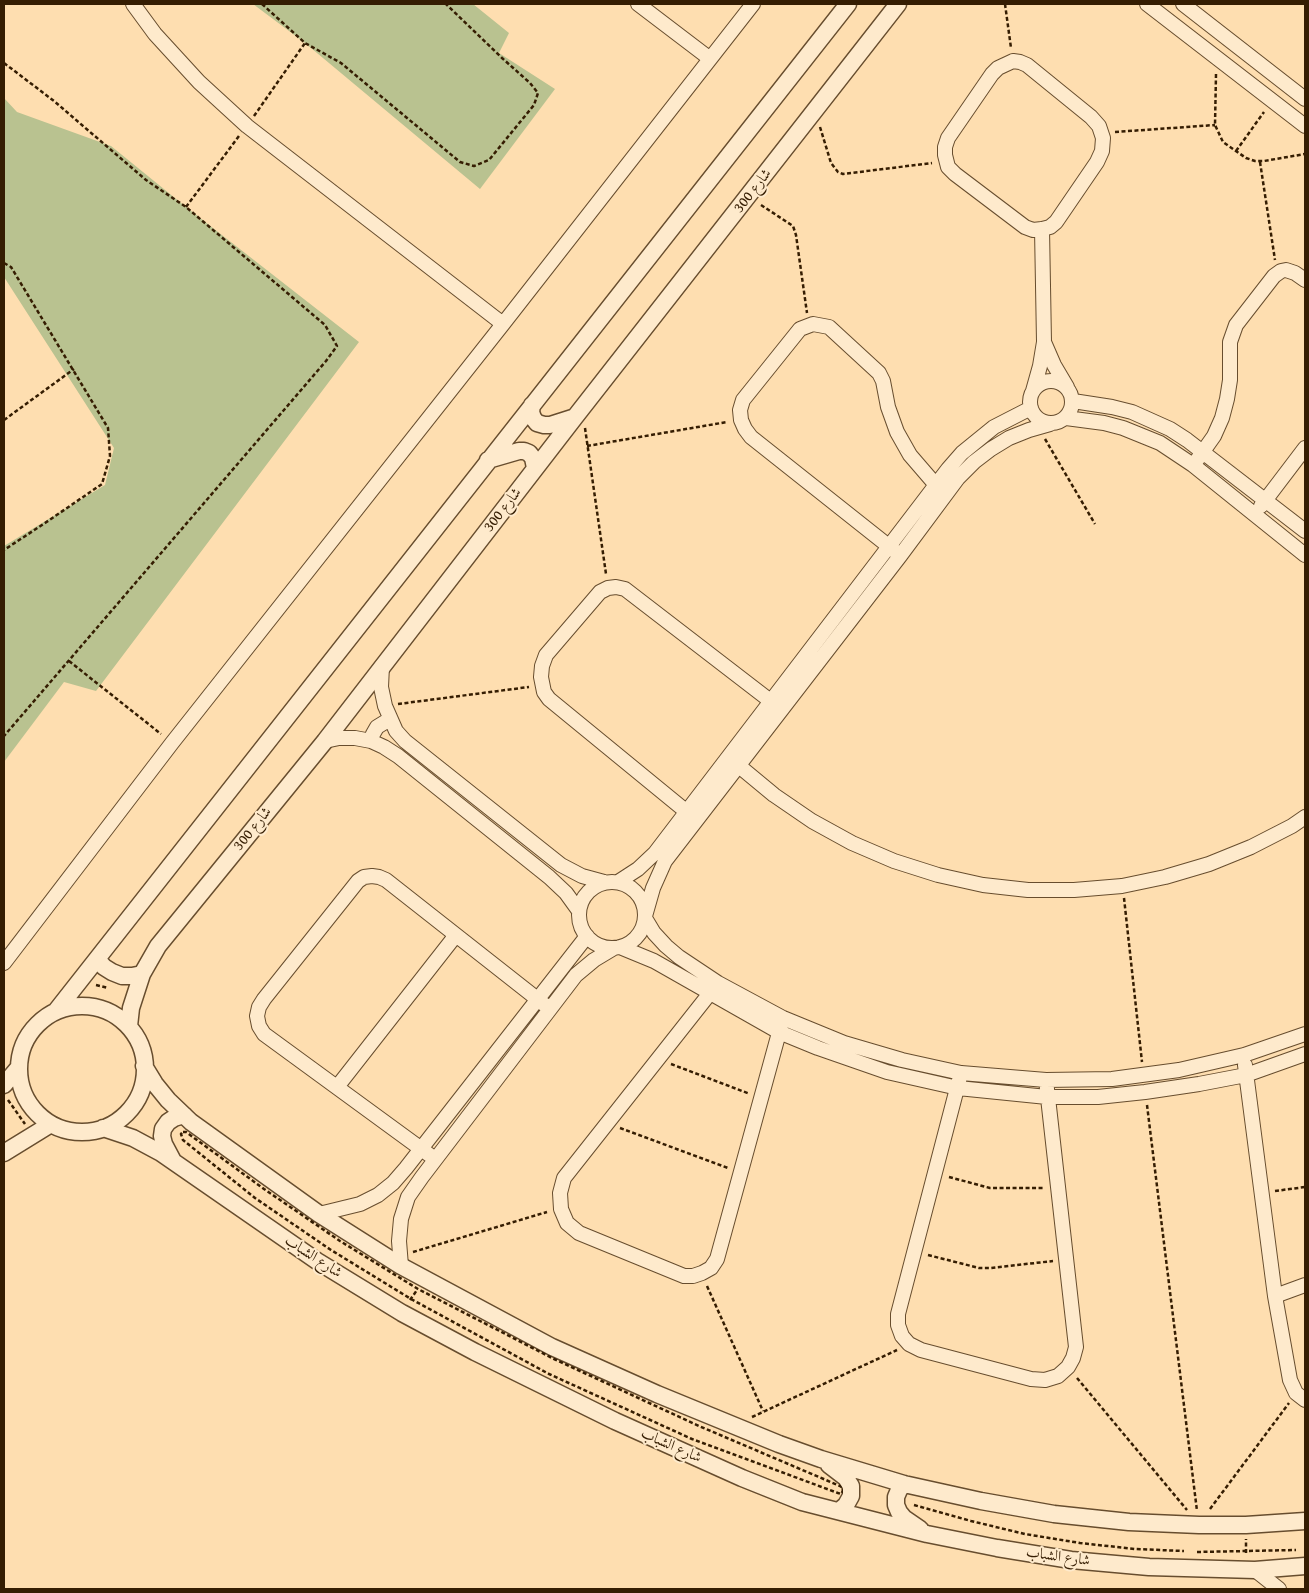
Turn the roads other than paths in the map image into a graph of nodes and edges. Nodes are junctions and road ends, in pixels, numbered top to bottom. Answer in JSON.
{"nodes":[{"id":1,"x":134,"y":4,"type":"edge"},
{"id":2,"x":638,"y":4,"type":"edge"},
{"id":3,"x":753,"y":4,"type":"edge"},
{"id":4,"x":848,"y":4,"type":"edge"},
{"id":5,"x":898,"y":4,"type":"edge"},
{"id":6,"x":1147,"y":4,"type":"edge"},
{"id":7,"x":1183,"y":4,"type":"edge"},
{"id":8,"x":709,"y":58,"type":"junction"},
{"id":9,"x":1272,"y":73,"type":"junction"},
{"id":10,"x":1260,"y":91,"type":"junction"},
{"id":11,"x":1305,"y":99,"type":"edge"},
{"id":12,"x":1305,"y":126,"type":"edge"},
{"id":13,"x":1042,"y":229,"type":"junction"},
{"id":14,"x":1305,"y":280,"type":"edge"},
{"id":15,"x":503,"y":324,"type":"junction"},
{"id":16,"x":1044,"y":342,"type":"junction"},
{"id":17,"x":1067,"y":387,"type":"junction"},
{"id":18,"x":1033,"y":391,"type":"junction"},
{"id":19,"x":1073,"y":401,"type":"junction"},
{"id":20,"x":532,"y":405,"type":"junction"},
{"id":21,"x":1030,"y":408,"type":"junction"},
{"id":22,"x":579,"y":412,"type":"junction"},
{"id":23,"x":1066,"y":418,"type":"junction"},
{"id":24,"x":1044,"y":426,"type":"junction"},
{"id":25,"x":1305,"y":448,"type":"edge"},
{"id":26,"x":1203,"y":453,"type":"junction"},
{"id":27,"x":488,"y":460,"type":"junction"},
{"id":28,"x":1193,"y":465,"type":"junction"},
{"id":29,"x":535,"y":468,"type":"junction"},
{"id":30,"x":941,"y":490,"type":"junction"},
{"id":31,"x":1266,"y":500,"type":"junction"},
{"id":32,"x":1254,"y":514,"type":"junction"},
{"id":33,"x":1305,"y":531,"type":"edge"},
{"id":34,"x":889,"y":547,"type":"junction"},
{"id":35,"x":1305,"y":555,"type":"edge"},
{"id":36,"x":900,"y":556,"type":"junction"},
{"id":37,"x":382,"y":666,"type":"junction"},
{"id":38,"x":776,"y":706,"type":"junction"},
{"id":39,"x":387,"y":713,"type":"junction"},
{"id":40,"x":325,"y":741,"type":"junction"},
{"id":41,"x":371,"y":742,"type":"junction"},
{"id":42,"x":739,"y":766,"type":"junction"},
{"id":43,"x":692,"y":816,"type":"junction"},
{"id":44,"x":1305,"y":817,"type":"edge"},
{"id":45,"x":611,"y":882,"type":"junction"},
{"id":46,"x":579,"y":912,"type":"junction"},
{"id":47,"x":645,"y":917,"type":"junction"},
{"id":48,"x":456,"y":935,"type":"junction"},
{"id":49,"x":587,"y":936,"type":"junction"},
{"id":50,"x":617,"y":947,"type":"junction"},
{"id":51,"x":97,"y":959,"type":"junction"},
{"id":52,"x":4,"y":963,"type":"edge"},
{"id":53,"x":142,"y":974,"type":"junction"},
{"id":54,"x":714,"y":988,"type":"junction"},
{"id":55,"x":538,"y":999,"type":"junction"},
{"id":56,"x":550,"y":1009,"type":"junction"},
{"id":57,"x":56,"y":1011,"type":"junction"},
{"id":58,"x":782,"y":1018,"type":"junction"},
{"id":59,"x":129,"y":1026,"type":"junction"},
{"id":60,"x":779,"y":1032,"type":"junction"},
{"id":61,"x":1305,"y":1034,"type":"edge"},
{"id":62,"x":1305,"y":1054,"type":"edge"},
{"id":63,"x":1244,"y":1055,"type":"junction"},
{"id":64,"x":144,"y":1066,"type":"junction"},
{"id":65,"x":19,"y":1067,"type":"junction"},
{"id":66,"x":962,"y":1072,"type":"junction"},
{"id":67,"x":1246,"y":1075,"type":"junction"},
{"id":68,"x":1046,"y":1080,"type":"junction"},
{"id":69,"x":4,"y":1085,"type":"edge"},
{"id":70,"x":336,"y":1087,"type":"junction"},
{"id":71,"x":958,"y":1088,"type":"junction"},
{"id":72,"x":1047,"y":1097,"type":"junction"},
{"id":73,"x":184,"y":1115,"type":"junction"},
{"id":74,"x":51,"y":1124,"type":"junction"},
{"id":75,"x":103,"y":1128,"type":"junction"},
{"id":76,"x":420,"y":1149,"type":"junction"},
{"id":77,"x":4,"y":1153,"type":"edge"},
{"id":78,"x":435,"y":1159,"type":"junction"},
{"id":79,"x":174,"y":1162,"type":"junction"},
{"id":80,"x":319,"y":1214,"type":"junction"},
{"id":81,"x":400,"y":1261,"type":"junction"},
{"id":82,"x":1305,"y":1285,"type":"edge"},
{"id":83,"x":1275,"y":1296,"type":"junction"},
{"id":84,"x":1301,"y":1397,"type":"edge"},
{"id":85,"x":821,"y":1459,"type":"junction"},
{"id":86,"x":904,"y":1484,"type":"junction"},
{"id":87,"x":838,"y":1511,"type":"junction"},
{"id":88,"x":1305,"y":1521,"type":"edge"},
{"id":89,"x":927,"y":1534,"type":"junction"},
{"id":90,"x":1305,"y":1566,"type":"edge"},
{"id":91,"x":1251,"y":1570,"type":"junction"},
{"id":92,"x":1279,"y":1589,"type":"edge"}],
"edges":[{"from":1,"to":15,"type":"street"},
{"from":2,"to":8,"type":"street"},
{"from":3,"to":8,"type":"street"},
{"from":4,"to":20,"type":"street"},
{"from":5,"to":22,"type":"street","name":"شارع 300"},
{"from":6,"to":10,"type":"street"},
{"from":7,"to":9,"type":"street"},
{"from":8,"to":15,"type":"street"},
{"from":9,"to":10,"type":"street"},
{"from":9,"to":11,"type":"street"},
{"from":10,"to":12,"type":"street"},
{"from":13,"to":13,"type":"street"},
{"from":13,"to":16,"type":"street"},
{"from":14,"to":26,"type":"street"},
{"from":15,"to":52,"type":"street"},
{"from":16,"to":17,"type":"street"},
{"from":16,"to":18,"type":"street"},
{"from":17,"to":18,"type":"street"},
{"from":17,"to":19,"type":"street"},
{"from":18,"to":21,"type":"street"},
{"from":19,"to":23,"type":"street"},
{"from":19,"to":26,"type":"street"},
{"from":20,"to":22,"type":"street"},
{"from":20,"to":27,"type":"street"},
{"from":21,"to":24,"type":"street"},
{"from":21,"to":30,"type":"street"},
{"from":22,"to":29,"type":"street","name":"شارع 300"},
{"from":23,"to":24,"type":"street"},
{"from":23,"to":28,"type":"street"},
{"from":24,"to":30,"type":"street"},
{"from":25,"to":31,"type":"street"},
{"from":26,"to":28,"type":"street"},
{"from":26,"to":31,"type":"street"},
{"from":27,"to":29,"type":"street"},
{"from":27,"to":51,"type":"street"},
{"from":28,"to":32,"type":"street"},
{"from":29,"to":37,"type":"street","name":"شارع 300"},
{"from":30,"to":34,"type":"street"},
{"from":30,"to":34,"type":"street"},
{"from":30,"to":36,"type":"street"},
{"from":31,"to":32,"type":"street"},
{"from":31,"to":33,"type":"street"},
{"from":32,"to":35,"type":"street"},
{"from":34,"to":36,"type":"street"},
{"from":34,"to":38,"type":"street"},
{"from":36,"to":38,"type":"street"},
{"from":37,"to":39,"type":"street"},
{"from":37,"to":40,"type":"street","name":"شارع 300"},
{"from":38,"to":42,"type":"street"},
{"from":38,"to":43,"type":"street"},
{"from":38,"to":43,"type":"street"},
{"from":39,"to":41,"type":"street"},
{"from":39,"to":45,"type":"street"},
{"from":40,"to":41,"type":"street"},
{"from":40,"to":53,"type":"street","name":"شارع 300"},
{"from":41,"to":46,"type":"street"},
{"from":42,"to":43,"type":"street"},
{"from":42,"to":44,"type":"street"},
{"from":43,"to":45,"type":"street"},
{"from":43,"to":47,"type":"street"},
{"from":45,"to":46,"type":"street"},
{"from":45,"to":47,"type":"street"},
{"from":46,"to":49,"type":"street"},
{"from":47,"to":50,"type":"street"},
{"from":47,"to":54,"type":"street"},
{"from":48,"to":55,"type":"street"},
{"from":48,"to":70,"type":"street"},
{"from":48,"to":70,"type":"street"},
{"from":49,"to":50,"type":"street"},
{"from":49,"to":55,"type":"street"},
{"from":50,"to":54,"type":"street"},
{"from":50,"to":56,"type":"street"},
{"from":51,"to":53,"type":"street"},
{"from":51,"to":57,"type":"street"},
{"from":53,"to":59,"type":"street","name":"شارع 300"},
{"from":54,"to":58,"type":"street"},
{"from":54,"to":60,"type":"street"},
{"from":54,"to":60,"type":"street"},
{"from":55,"to":56,"type":"street"},
{"from":55,"to":76,"type":"street"},
{"from":56,"to":78,"type":"street"},
{"from":57,"to":59,"type":"street"},
{"from":57,"to":65,"type":"street"},
{"from":58,"to":60,"type":"street"},
{"from":58,"to":66,"type":"street"},
{"from":59,"to":64,"type":"street"},
{"from":60,"to":71,"type":"street"},
{"from":61,"to":63,"type":"street"},
{"from":62,"to":67,"type":"street"},
{"from":63,"to":67,"type":"street"},
{"from":63,"to":68,"type":"street"},
{"from":64,"to":73,"type":"street"},
{"from":64,"to":75,"type":"street"},
{"from":65,"to":69,"type":"street"},
{"from":65,"to":74,"type":"street"},
{"from":66,"to":68,"type":"street"},
{"from":66,"to":71,"type":"street"},
{"from":67,"to":72,"type":"street"},
{"from":67,"to":83,"type":"street"},
{"from":68,"to":72,"type":"street"},
{"from":70,"to":76,"type":"street"},
{"from":71,"to":72,"type":"street"},
{"from":71,"to":72,"type":"street"},
{"from":73,"to":79,"type":"street"},
{"from":73,"to":80,"type":"street"},
{"from":74,"to":75,"type":"street"},
{"from":74,"to":77,"type":"street"},
{"from":75,"to":79,"type":"street","name":"شارع الشباب"},
{"from":76,"to":78,"type":"street"},
{"from":76,"to":80,"type":"street"},
{"from":78,"to":81,"type":"street"},
{"from":79,"to":87,"type":"street","name":"شارع الشباب"},
{"from":80,"to":81,"type":"street"},
{"from":81,"to":85,"type":"street"},
{"from":82,"to":83,"type":"street"},
{"from":83,"to":84,"type":"street"},
{"from":85,"to":86,"type":"street"},
{"from":85,"to":87,"type":"street"},
{"from":86,"to":88,"type":"street"},
{"from":86,"to":89,"type":"street"},
{"from":87,"to":89,"type":"street","name":"شارع الشباب"},
{"from":89,"to":91,"type":"street","name":"شارع الشباب"},
{"from":90,"to":91,"type":"street","name":"شارع الشباب"},
{"from":91,"to":92,"type":"street"}]}
